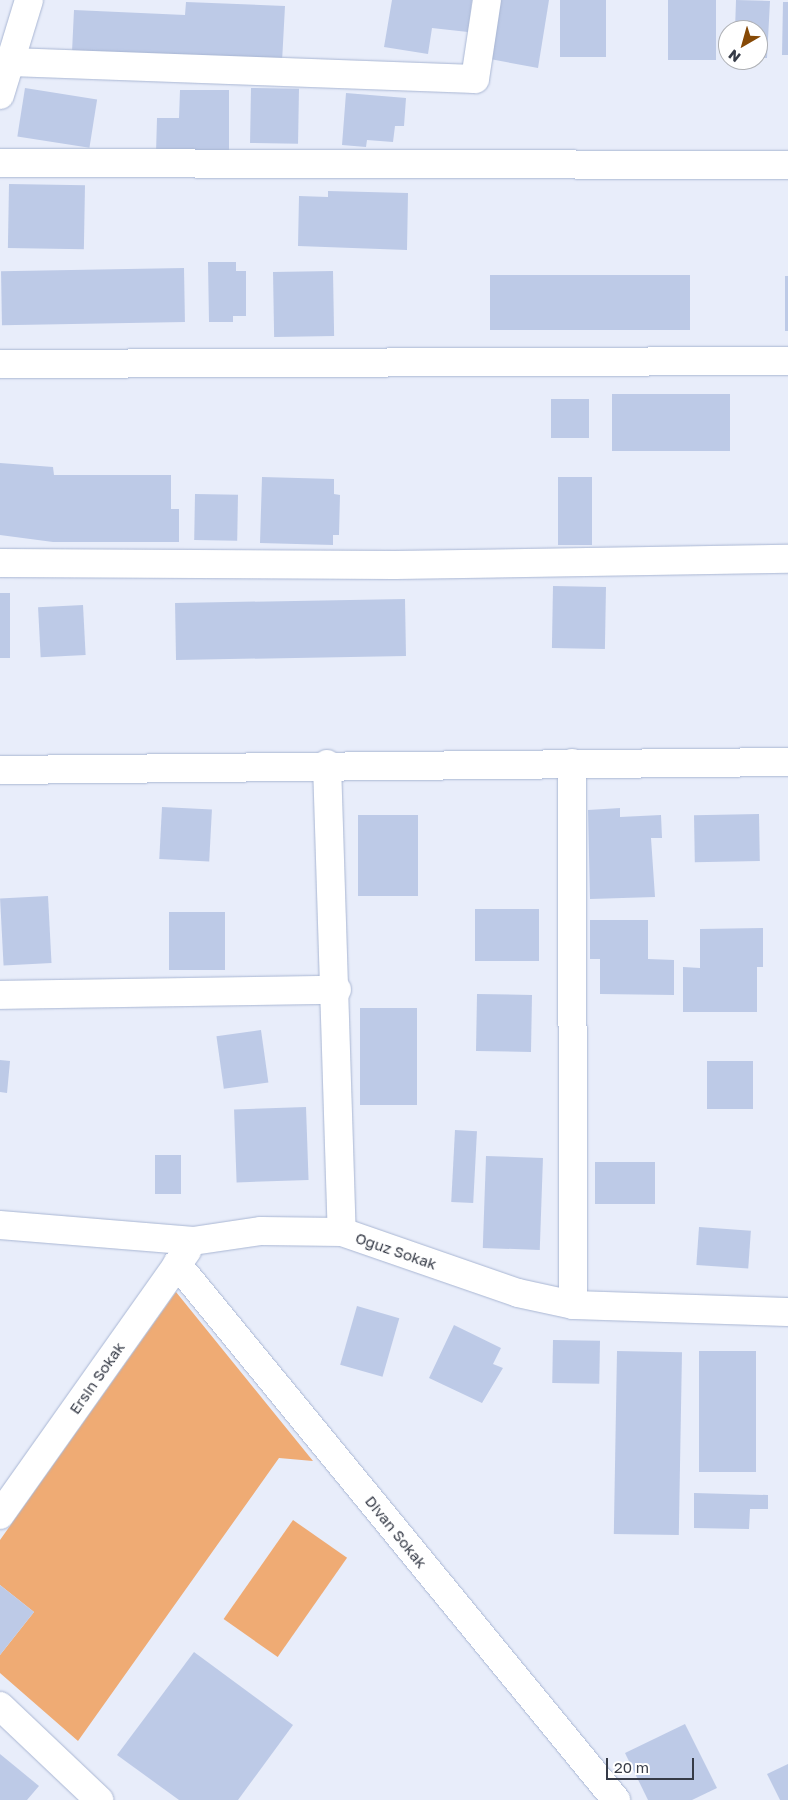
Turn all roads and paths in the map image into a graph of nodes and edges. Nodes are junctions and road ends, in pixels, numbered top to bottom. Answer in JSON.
{"nodes":[{"id":1,"x":29,"y":0,"type":"edge"},
{"id":2,"x":486,"y":0,"type":"edge"},
{"id":3,"x":11,"y":62,"type":"junction"},
{"id":4,"x":0,"y":95,"type":"edge"},
{"id":5,"x":0,"y":163,"type":"edge"},
{"id":6,"x":788,"y":165,"type":"edge"},
{"id":7,"x":788,"y":361,"type":"edge"},
{"id":8,"x":0,"y":364,"type":"edge"},
{"id":9,"x":788,"y":559,"type":"edge"},
{"id":10,"x":0,"y":563,"type":"edge"},
{"id":11,"x":788,"y":762,"type":"edge"},
{"id":12,"x":572,"y":763,"type":"junction"},
{"id":13,"x":327,"y":764,"type":"junction"},
{"id":14,"x":0,"y":770,"type":"edge"},
{"id":15,"x":337,"y":990,"type":"junction"},
{"id":16,"x":0,"y":995,"type":"edge"},
{"id":17,"x":0,"y":1225,"type":"edge"},
{"id":18,"x":342,"y":1232,"type":"junction"},
{"id":19,"x":194,"y":1241,"type":"junction"},
{"id":20,"x":177,"y":1264,"type":"junction"},
{"id":21,"x":574,"y":1305,"type":"junction"},
{"id":22,"x":788,"y":1312,"type":"edge"},
{"id":23,"x":0,"y":1515,"type":"edge"},
{"id":24,"x":0,"y":1706,"type":"edge"},
{"id":25,"x":99,"y":1800,"type":"edge"},
{"id":26,"x":616,"y":1800,"type":"edge"}],
"edges":[{"from":1,"to":3,"type":"street"},
{"from":2,"to":3,"type":"street"},
{"from":3,"to":4,"type":"street"},
{"from":5,"to":6,"type":"street"},
{"from":7,"to":8,"type":"street"},
{"from":9,"to":10,"type":"street"},
{"from":11,"to":12,"type":"street"},
{"from":12,"to":13,"type":"street"},
{"from":12,"to":21,"type":"street"},
{"from":13,"to":14,"type":"street"},
{"from":13,"to":15,"type":"street"},
{"from":15,"to":16,"type":"street"},
{"from":15,"to":18,"type":"street"},
{"from":17,"to":19,"type":"street","name":"Oğuz Sokak"},
{"from":18,"to":19,"type":"street","name":"Oğuz Sokak"},
{"from":18,"to":21,"type":"street","name":"Oğuz Sokak"},
{"from":19,"to":20,"type":"street","name":"Ersin Sokak"},
{"from":20,"to":23,"type":"street","name":"Ersin Sokak"},
{"from":20,"to":26,"type":"street","name":"Divan Sokak"},
{"from":21,"to":22,"type":"street","name":"Oğuz Sokak"},
{"from":24,"to":25,"type":"street"}]}
